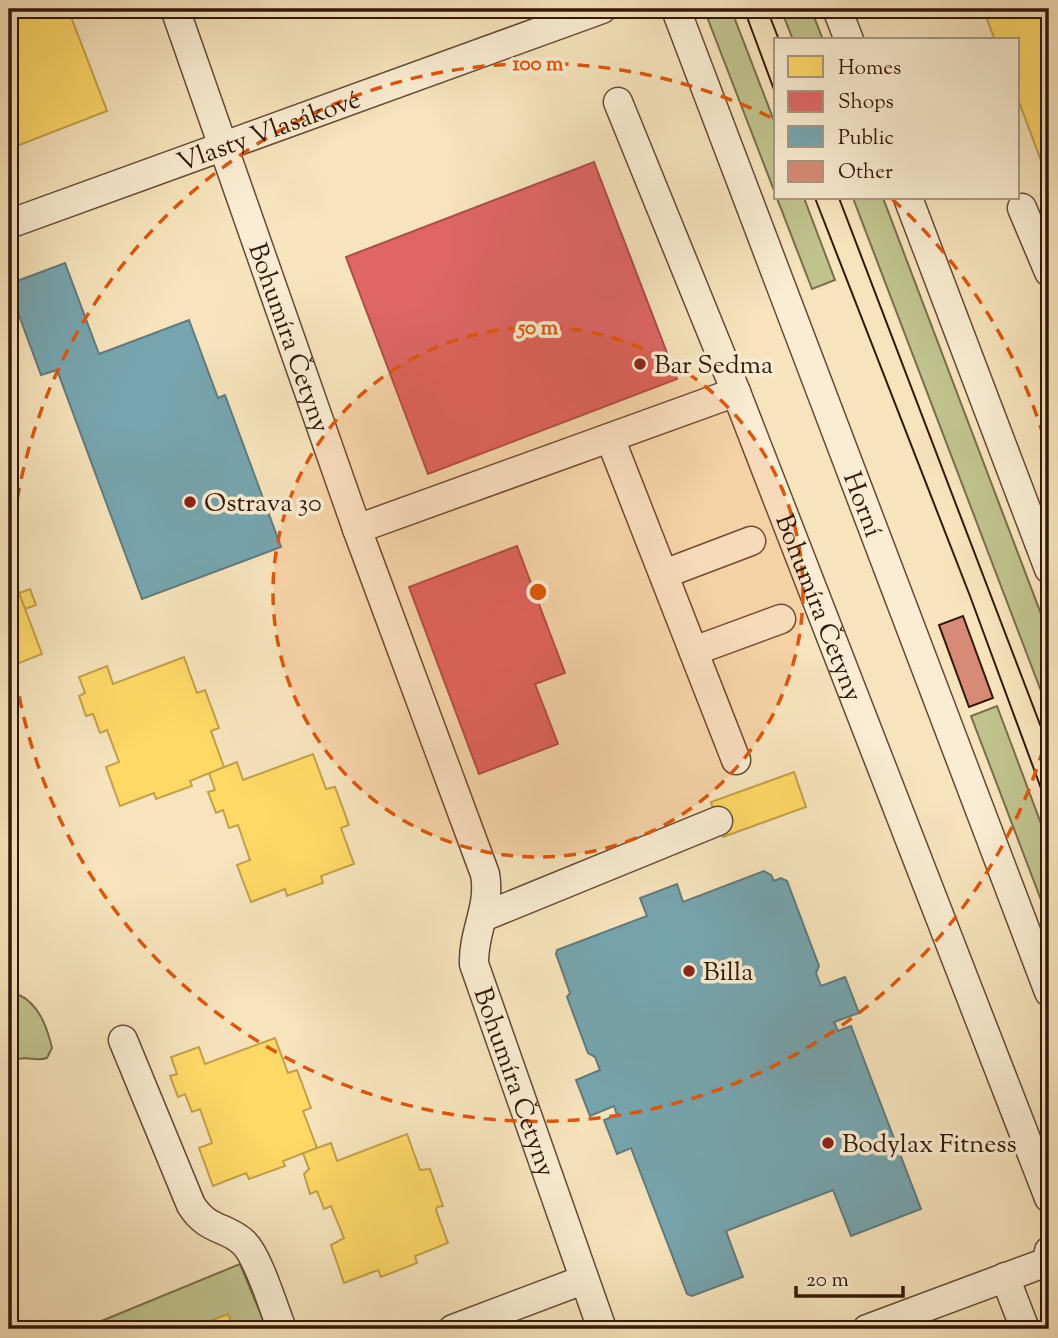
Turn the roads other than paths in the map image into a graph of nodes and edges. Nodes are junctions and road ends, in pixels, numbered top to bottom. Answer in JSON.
{"nodes":[{"id":1,"x":175,"y":9,"type":"edge"},
{"id":2,"x":602,"y":9,"type":"edge"},
{"id":3,"x":837,"y":9,"type":"edge"},
{"id":4,"x":678,"y":15,"type":"dead end"},
{"id":5,"x":848,"y":38,"type":"edge"},
{"id":6,"x":618,"y":102,"type":"dead end"},
{"id":7,"x":224,"y":145,"type":"junction"},
{"id":8,"x":909,"y":200,"type":"edge"},
{"id":9,"x":1022,"y":208,"type":"dead end"},
{"id":10,"x":9,"y":224,"type":"edge"},
{"id":11,"x":1049,"y":272,"type":"edge"},
{"id":12,"x":736,"y":392,"type":"junction"},
{"id":13,"x":610,"y":438,"type":"junction"},
{"id":14,"x":357,"y":529,"type":"junction"},
{"id":15,"x":751,"y":541,"type":"dead end"},
{"id":16,"x":1049,"y":569,"type":"edge"},
{"id":17,"x":664,"y":574,"type":"junction"},
{"id":18,"x":781,"y":619,"type":"dead end"},
{"id":19,"x":694,"y":651,"type":"junction"},
{"id":20,"x":736,"y":760,"type":"dead end"},
{"id":21,"x":718,"y":821,"type":"dead end"},
{"id":22,"x":482,"y":916,"type":"junction"},
{"id":23,"x":1049,"y":992,"type":"edge"},
{"id":24,"x":123,"y":1040,"type":"dead end"},
{"id":25,"x":1049,"y":1198,"type":"edge"},
{"id":26,"x":1049,"y":1251,"type":"edge"},
{"id":27,"x":1005,"y":1277,"type":"junction"},
{"id":28,"x":583,"y":1280,"type":"junction"},
{"id":29,"x":282,"y":1329,"type":"edge"},
{"id":30,"x":453,"y":1329,"type":"edge"},
{"id":31,"x":602,"y":1329,"type":"edge"},
{"id":32,"x":867,"y":1329,"type":"edge"},
{"id":33,"x":1025,"y":1329,"type":"edge"}],
"edges":[{"from":1,"to":7,"type":"street","name":"Bohumíra Četyny"},
{"from":2,"to":7,"type":"street","name":"Vlasty Vlasákové"},
{"from":3,"to":5,"type":"street"},
{"from":4,"to":23,"type":"street","name":"Horní"},
{"from":6,"to":12,"type":"street","name":"Bohumíra Četyny"},
{"from":7,"to":10,"type":"street","name":"Vlasty Vlasákové"},
{"from":7,"to":14,"type":"street","name":"Bohumíra Četyny"},
{"from":8,"to":16,"type":"street"},
{"from":9,"to":11,"type":"street"},
{"from":12,"to":13,"type":"street"},
{"from":12,"to":25,"type":"street","name":"Bohumíra Četyny"},
{"from":13,"to":14,"type":"street"},
{"from":13,"to":17,"type":"street"},
{"from":14,"to":22,"type":"street","name":"Bohumíra Četyny"},
{"from":15,"to":17,"type":"street"},
{"from":17,"to":19,"type":"street"},
{"from":18,"to":19,"type":"street"},
{"from":19,"to":20,"type":"street"},
{"from":21,"to":22,"type":"street"},
{"from":22,"to":28,"type":"street","name":"Bohumíra Četyny"},
{"from":24,"to":29,"type":"street"},
{"from":26,"to":27,"type":"street"},
{"from":27,"to":32,"type":"street"},
{"from":27,"to":33,"type":"street"},
{"from":28,"to":30,"type":"street"},
{"from":28,"to":31,"type":"street","name":"Bohumíra Četyny"}]}
